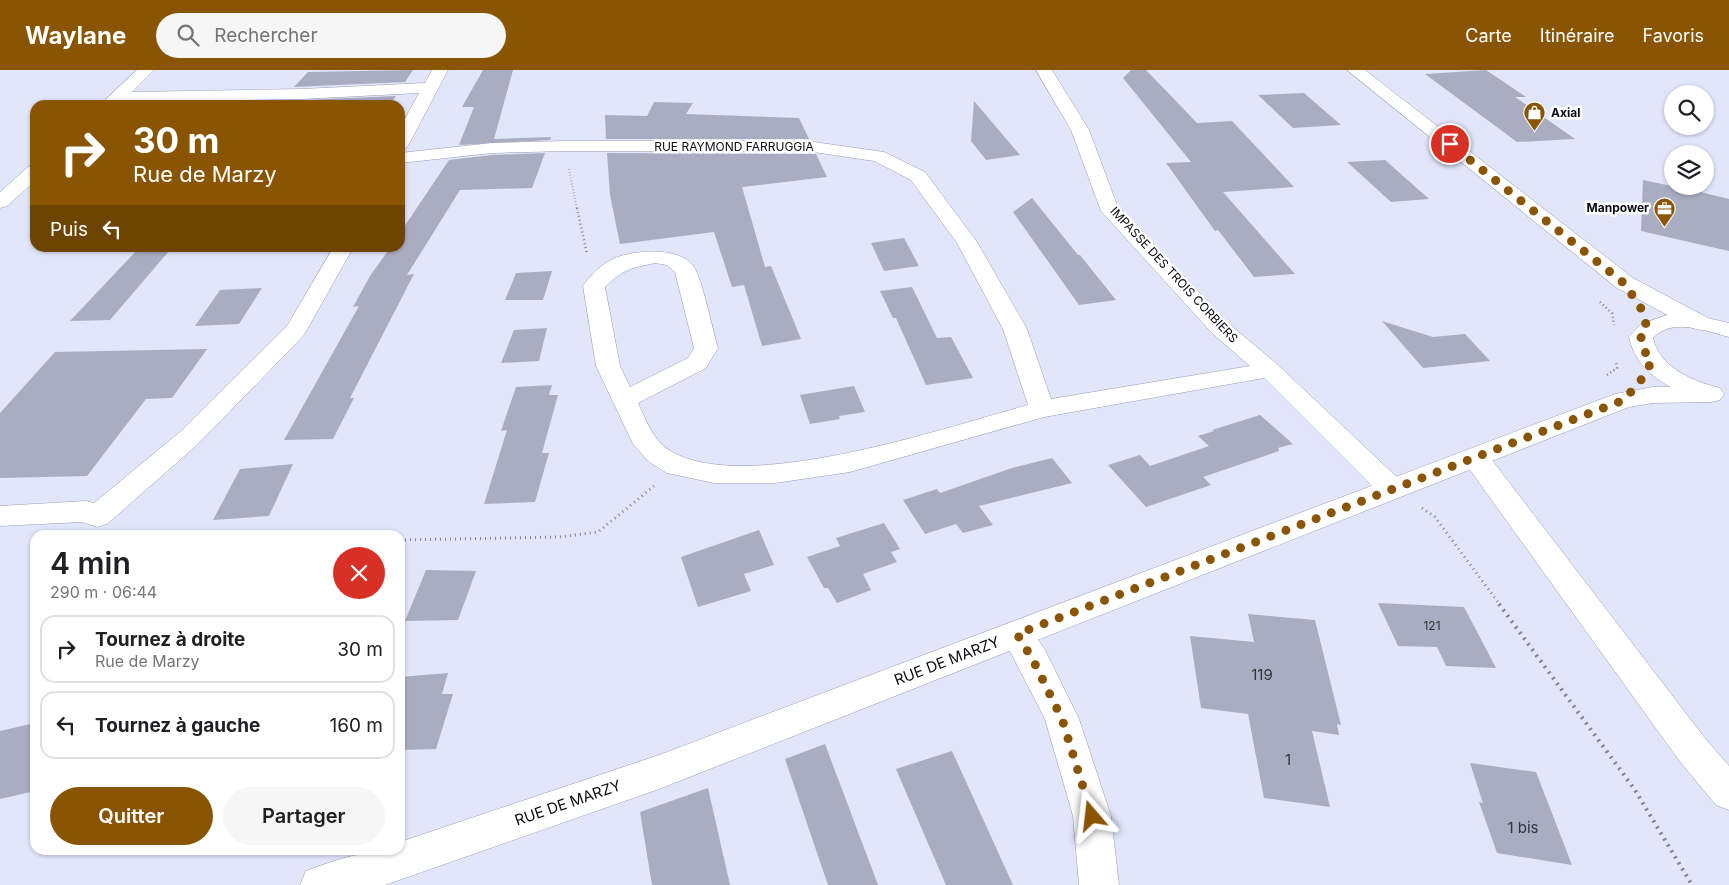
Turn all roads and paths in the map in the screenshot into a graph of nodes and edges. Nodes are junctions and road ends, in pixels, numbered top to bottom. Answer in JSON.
{"nodes":[{"id":1,"x":146,"y":70,"type":"edge"},
{"id":2,"x":440,"y":70,"type":"edge"},
{"id":3,"x":1044,"y":70,"type":"edge"},
{"id":4,"x":1355,"y":70,"type":"edge"},
{"id":5,"x":1360,"y":70,"type":"edge"},
{"id":6,"x":430,"y":88,"type":"junction"},
{"id":7,"x":114,"y":100,"type":"edge"},
{"id":8,"x":140,"y":100,"type":"edge"},
{"id":9,"x":405,"y":135,"type":"edge"},
{"id":10,"x":565,"y":146,"type":"junction"},
{"id":11,"x":405,"y":157,"type":"edge"},
{"id":12,"x":30,"y":175,"type":"edge"},
{"id":13,"x":0,"y":202,"type":"edge"},
{"id":14,"x":341,"y":252,"type":"edge"},
{"id":15,"x":1625,"y":284,"type":"junction"},
{"id":16,"x":594,"y":286,"type":"junction"},
{"id":17,"x":1599,"y":300,"type":"dead end"},
{"id":18,"x":1700,"y":323,"type":"junction"},
{"id":19,"x":1647,"y":328,"type":"junction"},
{"id":20,"x":1729,"y":330,"type":"edge"},
{"id":21,"x":1614,"y":333,"type":"dead end"},
{"id":22,"x":1616,"y":359,"type":"dead end"},
{"id":23,"x":1652,"y":361,"type":"junction"},
{"id":24,"x":1269,"y":370,"type":"junction"},
{"id":25,"x":1614,"y":388,"type":"junction"},
{"id":26,"x":1720,"y":397,"type":"edge"},
{"id":27,"x":625,"y":400,"type":"junction"},
{"id":28,"x":1042,"y":409,"type":"junction"},
{"id":29,"x":1476,"y":457,"type":"junction"},
{"id":30,"x":677,"y":466,"type":"junction"},
{"id":31,"x":1392,"y":489,"type":"junction"},
{"id":32,"x":0,"y":516,"type":"edge"},
{"id":33,"x":94,"y":526,"type":"edge"},
{"id":34,"x":405,"y":540,"type":"edge"},
{"id":35,"x":1017,"y":634,"type":"junction"},
{"id":36,"x":1729,"y":793,"type":"edge"},
{"id":37,"x":320,"y":885,"type":"edge"},
{"id":38,"x":1099,"y":885,"type":"edge"},
{"id":39,"x":1692,"y":885,"type":"edge"}],
"edges":[{"from":1,"to":7,"type":"street"},
{"from":2,"to":6,"type":"street"},
{"from":3,"to":24,"type":"street","name":"IMPASSE DES TROIS CORBIERS"},
{"from":4,"to":5,"type":"street"},
{"from":4,"to":15,"type":"street"},
{"from":6,"to":8,"type":"street"},
{"from":6,"to":9,"type":"street"},
{"from":10,"to":11,"type":"street","name":"RUE RAYMOND FARRUGGIA"},
{"from":10,"to":16,"type":"path"},
{"from":10,"to":28,"type":"street","name":"RUE RAYMOND FARRUGGIA"},
{"from":12,"to":13,"type":"street"},
{"from":14,"to":33,"type":"street"},
{"from":15,"to":18,"type":"street"},
{"from":15,"to":19,"type":"street"},
{"from":16,"to":27,"type":"street"},
{"from":16,"to":27,"type":"street"},
{"from":17,"to":21,"type":"path"},
{"from":18,"to":19,"type":"street"},
{"from":18,"to":20,"type":"street"},
{"from":19,"to":23,"type":"street"},
{"from":22,"to":25,"type":"path"},
{"from":23,"to":25,"type":"street","name":"RUE DE MARZY"},
{"from":23,"to":26,"type":"street"},
{"from":24,"to":28,"type":"street"},
{"from":24,"to":31,"type":"street","name":"IMPASSE DES TROIS CORBIERS"},
{"from":25,"to":26,"type":"street","name":"RUE DE MARZY"},
{"from":25,"to":29,"type":"street","name":"RUE DE MARZY"},
{"from":27,"to":30,"type":"street"},
{"from":28,"to":30,"type":"street"},
{"from":29,"to":31,"type":"street","name":"RUE DE MARZY"},
{"from":29,"to":36,"type":"street"},
{"from":30,"to":34,"type":"path"},
{"from":31,"to":35,"type":"street","name":"RUE DE MARZY"},
{"from":31,"to":39,"type":"path"},
{"from":32,"to":33,"type":"street"},
{"from":35,"to":37,"type":"street","name":"RUE DE MARZY"},
{"from":35,"to":38,"type":"street"}]}
